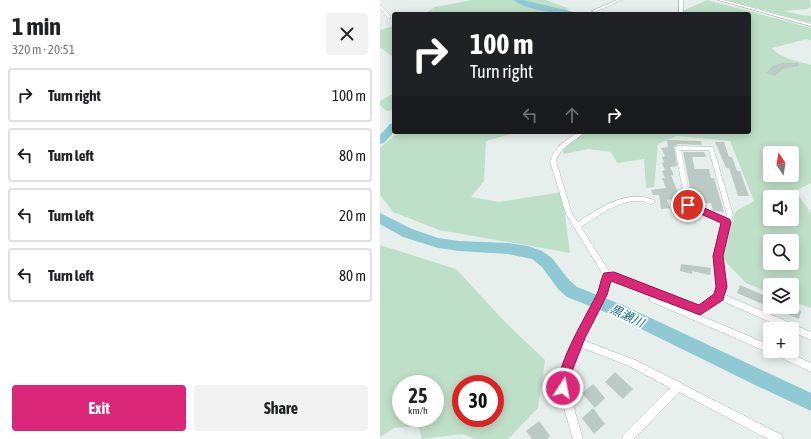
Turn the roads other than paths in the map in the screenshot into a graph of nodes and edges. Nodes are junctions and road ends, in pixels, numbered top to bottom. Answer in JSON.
{"nodes":[{"id":1,"x":620,"y":0,"type":"edge"},
{"id":2,"x":681,"y":0,"type":"edge"},
{"id":3,"x":720,"y":0,"type":"edge"},
{"id":4,"x":380,"y":5,"type":"edge"},
{"id":5,"x":594,"y":11,"type":"dead end"},
{"id":6,"x":681,"y":12,"type":"edge"},
{"id":7,"x":389,"y":17,"type":"dead end"},
{"id":8,"x":811,"y":25,"type":"edge"},
{"id":9,"x":579,"y":134,"type":"edge"},
{"id":10,"x":652,"y":202,"type":"dead end"},
{"id":11,"x":726,"y":222,"type":"junction"},
{"id":12,"x":577,"y":226,"type":"junction"},
{"id":13,"x":607,"y":278,"type":"junction"},
{"id":14,"x":653,"y":291,"type":"junction"},
{"id":15,"x":719,"y":296,"type":"junction"},
{"id":16,"x":811,"y":336,"type":"edge"},
{"id":17,"x":579,"y":339,"type":"junction"},
{"id":18,"x":763,"y":346,"type":"edge"},
{"id":19,"x":790,"y":358,"type":"edge"},
{"id":20,"x":811,"y":368,"type":"edge"},
{"id":21,"x":678,"y":386,"type":"junction"},
{"id":22,"x":578,"y":439,"type":"edge"},
{"id":23,"x":627,"y":439,"type":"edge"},
{"id":24,"x":778,"y":439,"type":"edge"}],
"edges":[{"from":1,"to":5,"type":"street"},
{"from":2,"to":6,"type":"street"},
{"from":3,"to":8,"type":"street"},
{"from":4,"to":7,"type":"street"},
{"from":9,"to":12,"type":"street"},
{"from":10,"to":12,"type":"street"},
{"from":11,"to":11,"type":"street"},
{"from":11,"to":15,"type":"street"},
{"from":12,"to":13,"type":"street"},
{"from":13,"to":14,"type":"street"},
{"from":13,"to":17,"type":"street"},
{"from":14,"to":15,"type":"street"},
{"from":14,"to":18,"type":"street"},
{"from":15,"to":16,"type":"street"},
{"from":17,"to":21,"type":"street"},
{"from":17,"to":22,"type":"street"},
{"from":19,"to":20,"type":"street"},
{"from":21,"to":23,"type":"street"},
{"from":21,"to":24,"type":"street"}]}
